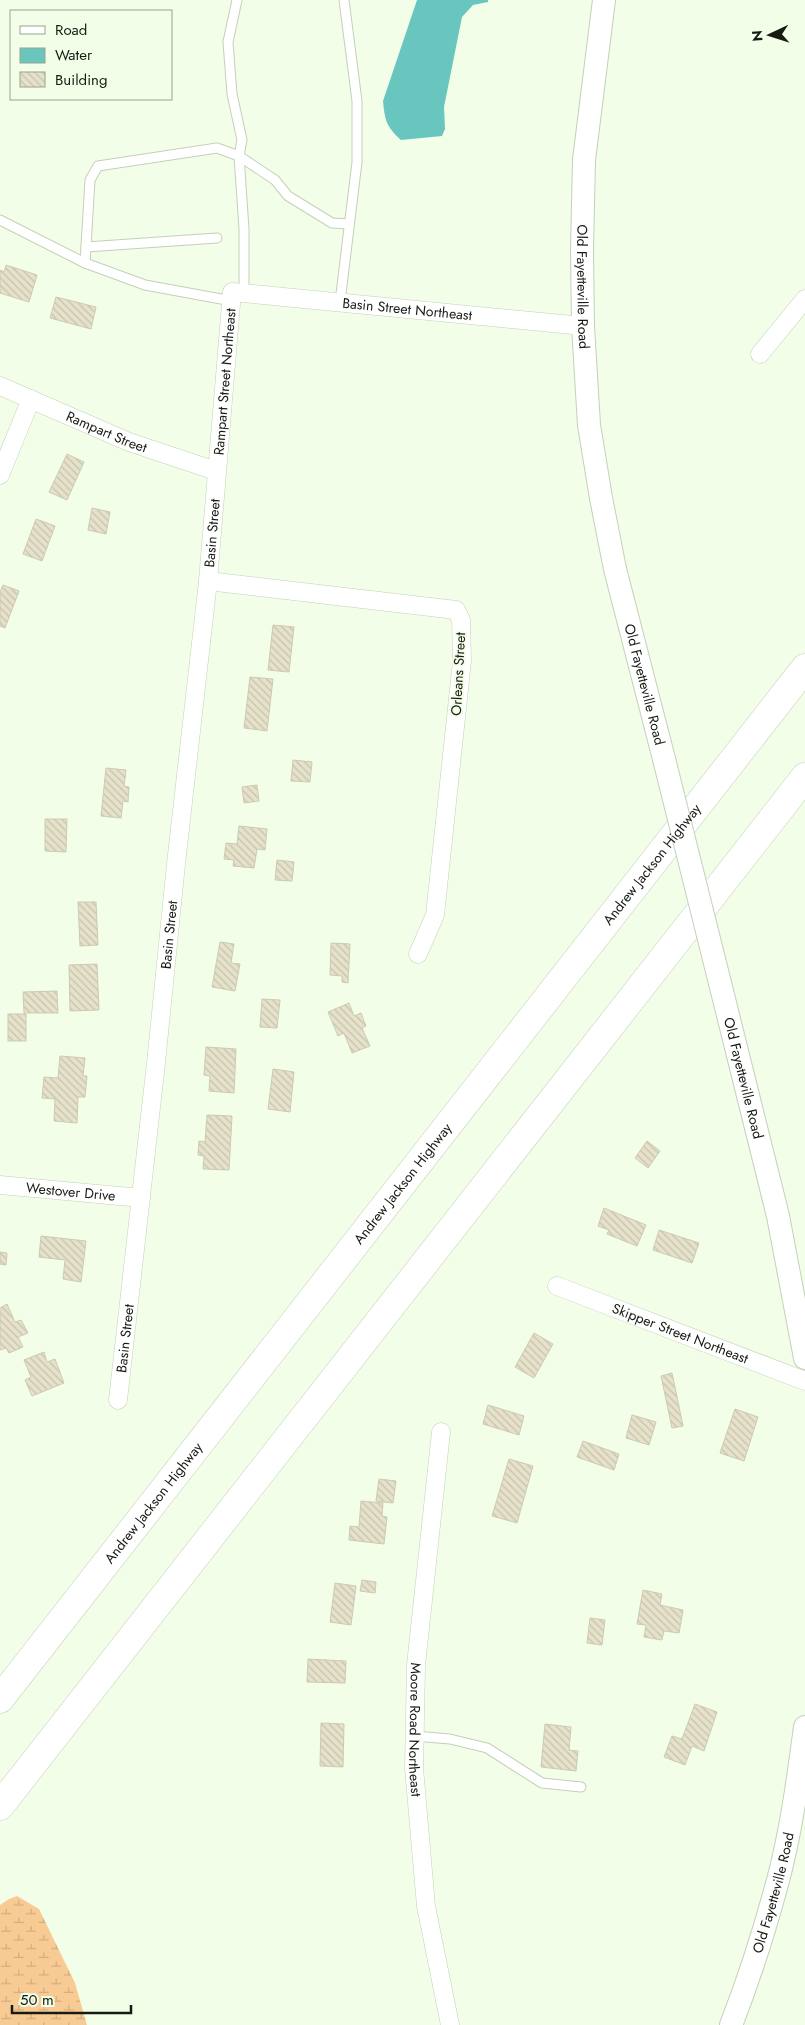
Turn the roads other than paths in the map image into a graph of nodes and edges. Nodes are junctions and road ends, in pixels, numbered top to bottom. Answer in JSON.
{"nodes":[{"id":1,"x":237,"y":0,"type":"edge"},
{"id":2,"x":344,"y":0,"type":"edge"},
{"id":3,"x":604,"y":0,"type":"edge"},
{"id":4,"x":239,"y":156,"type":"junction"},
{"id":5,"x":0,"y":220,"type":"edge"},
{"id":6,"x":349,"y":224,"type":"junction"},
{"id":7,"x":217,"y":238,"type":"dead end"},
{"id":8,"x":86,"y":247,"type":"junction"},
{"id":9,"x":85,"y":263,"type":"junction"},
{"id":10,"x":236,"y":295,"type":"junction"},
{"id":11,"x":805,"y":299,"type":"edge"},
{"id":12,"x":340,"y":302,"type":"junction"},
{"id":13,"x":583,"y":326,"type":"junction"},
{"id":14,"x":760,"y":354,"type":"dead end"},
{"id":15,"x":0,"y":386,"type":"edge"},
{"id":16,"x":31,"y":399,"type":"junction"},
{"id":17,"x":216,"y":471,"type":"junction"},
{"id":18,"x":0,"y":475,"type":"edge"},
{"id":19,"x":208,"y":581,"type":"junction"},
{"id":20,"x":805,"y":668,"type":"edge"},
{"id":21,"x":805,"y":777,"type":"edge"},
{"id":22,"x":418,"y":954,"type":"dead end"},
{"id":23,"x":0,"y":1185,"type":"edge"},
{"id":24,"x":141,"y":1198,"type":"junction"},
{"id":25,"x":557,"y":1286,"type":"dead end"},
{"id":26,"x":805,"y":1358,"type":"edge"},
{"id":27,"x":805,"y":1381,"type":"edge"},
{"id":28,"x":118,"y":1400,"type":"dead end"},
{"id":29,"x":441,"y":1432,"type":"dead end"},
{"id":30,"x":0,"y":1699,"type":"edge"},
{"id":31,"x":805,"y":1727,"type":"edge"},
{"id":32,"x":414,"y":1736,"type":"junction"},
{"id":33,"x":581,"y":1787,"type":"dead end"},
{"id":34,"x":0,"y":1806,"type":"edge"},
{"id":35,"x":450,"y":2025,"type":"edge"},
{"id":36,"x":731,"y":2025,"type":"edge"}],
"edges":[{"from":1,"to":4,"type":"lane"},
{"from":2,"to":6,"type":"lane"},
{"from":3,"to":13,"type":"street","name":"Old Fayetteville Road"},
{"from":4,"to":6,"type":"lane"},
{"from":4,"to":8,"type":"lane"},
{"from":4,"to":10,"type":"lane"},
{"from":5,"to":9,"type":"lane"},
{"from":6,"to":12,"type":"lane"},
{"from":7,"to":8,"type":"lane"},
{"from":8,"to":9,"type":"lane"},
{"from":9,"to":10,"type":"lane"},
{"from":10,"to":12,"type":"street","name":"Basin Street Northeast"},
{"from":10,"to":17,"type":"street","name":"Rampart Street Northeast"},
{"from":11,"to":14,"type":"street"},
{"from":12,"to":13,"type":"street","name":"Basin Street Northeast"},
{"from":13,"to":26,"type":"street","name":"Old Fayetteville Road","bridge":true},
{"from":15,"to":16,"type":"street","name":"Rampart Street"},
{"from":16,"to":17,"type":"street","name":"Rampart Street"},
{"from":16,"to":18,"type":"street"},
{"from":17,"to":19,"type":"street","name":"Basin Street"},
{"from":19,"to":22,"type":"street","name":"Orleans Street"},
{"from":19,"to":24,"type":"street","name":"Basin Street"},
{"from":20,"to":30,"type":"highway","name":"Andrew Jackson Highway"},
{"from":21,"to":34,"type":"highway"},
{"from":23,"to":24,"type":"street","name":"Westover Drive"},
{"from":24,"to":28,"type":"street","name":"Basin Street"},
{"from":25,"to":27,"type":"street","name":"Skipper Street Northeast"},
{"from":29,"to":32,"type":"street","name":"Moore Road Northeast"},
{"from":31,"to":36,"type":"street","name":"Old Fayetteville Road"},
{"from":32,"to":33,"type":"lane"},
{"from":32,"to":35,"type":"street","name":"Moore Road Northeast"}]}
